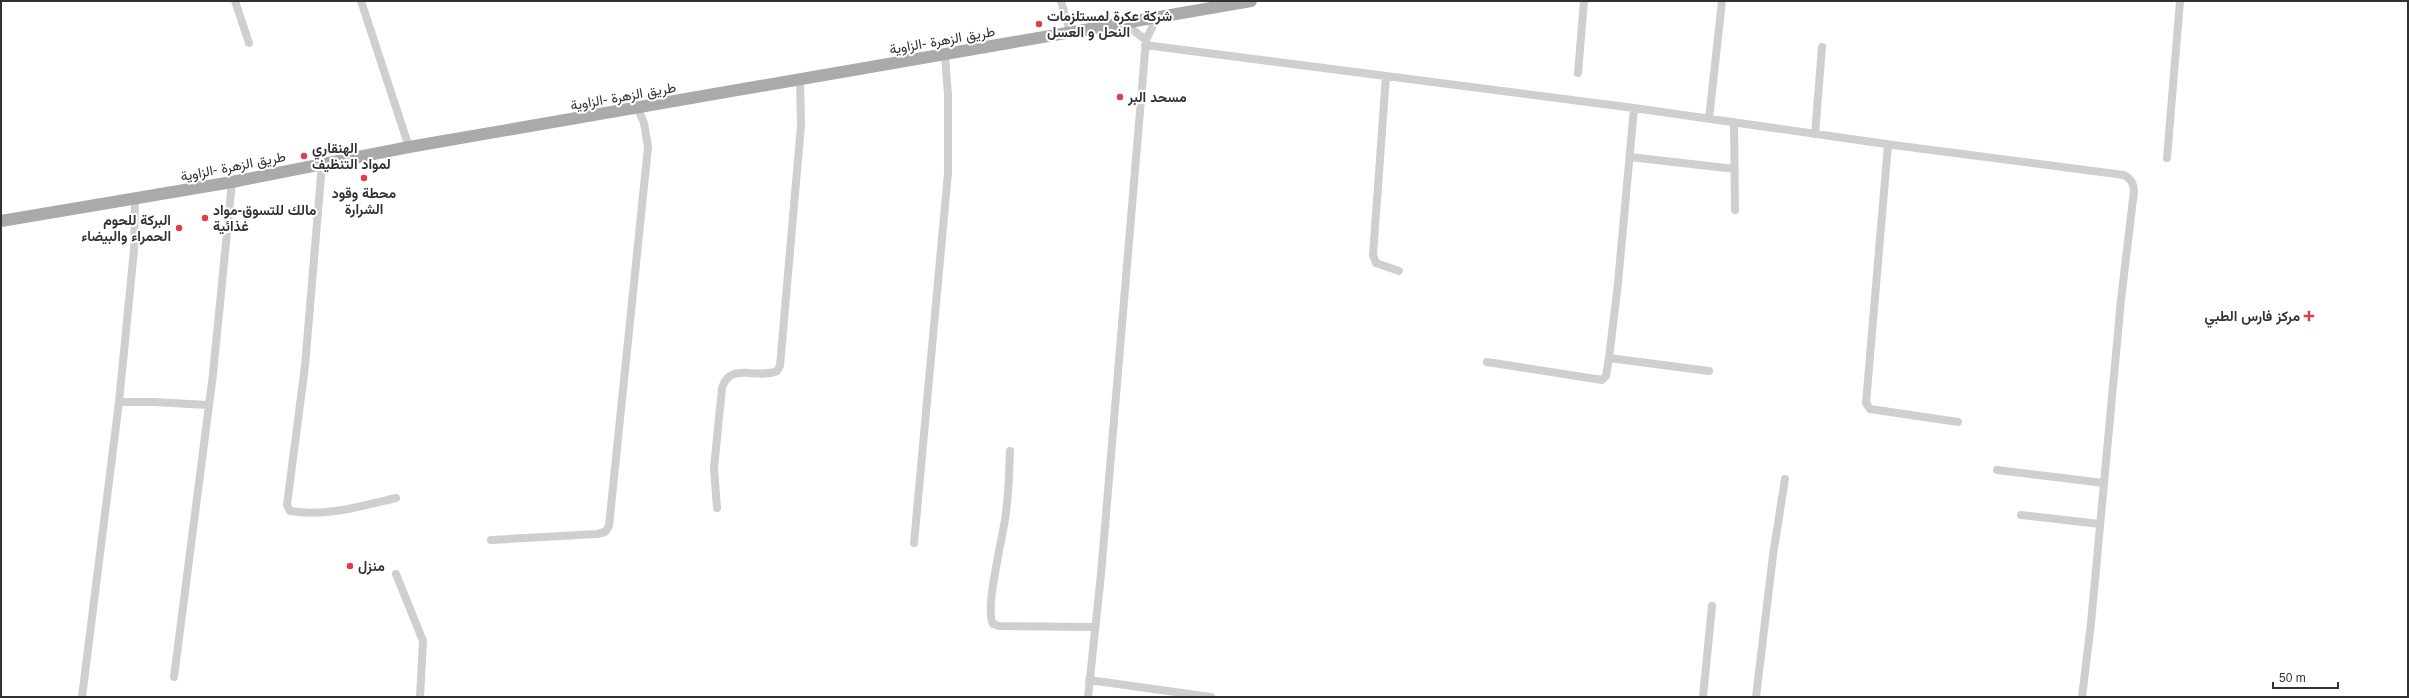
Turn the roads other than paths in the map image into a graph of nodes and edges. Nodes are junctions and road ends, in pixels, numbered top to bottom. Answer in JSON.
{"nodes":[{"id":1,"x":235,"y":1,"type":"edge"},
{"id":2,"x":361,"y":1,"type":"edge"},
{"id":3,"x":1061,"y":1,"type":"edge"},
{"id":4,"x":1251,"y":1,"type":"edge"},
{"id":5,"x":1584,"y":1,"type":"edge"},
{"id":6,"x":1722,"y":1,"type":"edge"},
{"id":7,"x":2180,"y":1,"type":"edge"},
{"id":8,"x":1156,"y":19,"type":"junction"},
{"id":9,"x":1125,"y":24,"type":"junction"},
{"id":10,"x":1070,"y":32,"type":"junction"},
{"id":11,"x":249,"y":43,"type":"dead end"},
{"id":12,"x":1146,"y":43,"type":"junction"},
{"id":13,"x":1822,"y":48,"type":"dead end"},
{"id":14,"x":945,"y":54,"type":"junction"},
{"id":15,"x":1578,"y":73,"type":"dead end"},
{"id":16,"x":1386,"y":76,"type":"junction"},
{"id":17,"x":800,"y":80,"type":"junction"},
{"id":18,"x":1634,"y":108,"type":"junction"},
{"id":19,"x":638,"y":109,"type":"junction"},
{"id":20,"x":1709,"y":119,"type":"junction"},
{"id":21,"x":1734,"y":122,"type":"junction"},
{"id":22,"x":1815,"y":134,"type":"junction"},
{"id":23,"x":1888,"y":145,"type":"junction"},
{"id":24,"x":410,"y":147,"type":"junction"},
{"id":25,"x":1630,"y":157,"type":"junction"},
{"id":26,"x":2167,"y":158,"type":"dead end"},
{"id":27,"x":322,"y":164,"type":"junction"},
{"id":28,"x":1735,"y":169,"type":"junction"},
{"id":29,"x":232,"y":182,"type":"junction"},
{"id":30,"x":136,"y":198,"type":"junction"},
{"id":31,"x":1736,"y":210,"type":"dead end"},
{"id":32,"x":1,"y":221,"type":"edge"},
{"id":33,"x":1399,"y":270,"type":"dead end"},
{"id":34,"x":1609,"y":358,"type":"junction"},
{"id":35,"x":1487,"y":362,"type":"dead end"},
{"id":36,"x":1709,"y":371,"type":"dead end"},
{"id":37,"x":119,"y":402,"type":"junction"},
{"id":38,"x":208,"y":405,"type":"junction"},
{"id":39,"x":1958,"y":422,"type":"dead end"},
{"id":40,"x":1010,"y":451,"type":"dead end"},
{"id":41,"x":1997,"y":470,"type":"dead end"},
{"id":42,"x":1785,"y":479,"type":"dead end"},
{"id":43,"x":2104,"y":483,"type":"junction"},
{"id":44,"x":396,"y":498,"type":"dead end"},
{"id":45,"x":717,"y":508,"type":"dead end"},
{"id":46,"x":2021,"y":515,"type":"dead end"},
{"id":47,"x":2100,"y":524,"type":"junction"},
{"id":48,"x":491,"y":540,"type":"dead end"},
{"id":49,"x":914,"y":543,"type":"dead end"},
{"id":50,"x":396,"y":574,"type":"dead end"},
{"id":51,"x":1712,"y":606,"type":"dead end"},
{"id":52,"x":1095,"y":627,"type":"junction"},
{"id":53,"x":174,"y":677,"type":"dead end"},
{"id":54,"x":1089,"y":680,"type":"junction"},
{"id":55,"x":82,"y":697,"type":"edge"},
{"id":56,"x":420,"y":697,"type":"edge"},
{"id":57,"x":1088,"y":697,"type":"edge"},
{"id":58,"x":1211,"y":697,"type":"edge"},
{"id":59,"x":1703,"y":697,"type":"edge"},
{"id":60,"x":1756,"y":697,"type":"edge"},
{"id":61,"x":2082,"y":697,"type":"edge"}],
"edges":[{"from":1,"to":11,"type":"street"},
{"from":2,"to":24,"type":"street"},
{"from":3,"to":10,"type":"street"},
{"from":4,"to":8,"type":"main road","name":"طريق الزهرة -الزاوية"},
{"from":5,"to":15,"type":"street"},
{"from":6,"to":20,"type":"street"},
{"from":7,"to":26,"type":"street"},
{"from":8,"to":9,"type":"main road","name":"طريق الزهرة -الزاوية"},
{"from":8,"to":12,"type":"street"},
{"from":9,"to":10,"type":"main road","name":"طريق الزهرة -الزاوية"},
{"from":9,"to":12,"type":"street"},
{"from":10,"to":14,"type":"main road","name":"طريق الزهرة -الزاوية"},
{"from":12,"to":16,"type":"street"},
{"from":12,"to":52,"type":"street"},
{"from":13,"to":22,"type":"street"},
{"from":14,"to":17,"type":"main road","name":"طريق الزهرة -الزاوية"},
{"from":14,"to":49,"type":"street"},
{"from":16,"to":18,"type":"street"},
{"from":16,"to":33,"type":"street"},
{"from":17,"to":19,"type":"main road","name":"طريق الزهرة -الزاوية"},
{"from":17,"to":45,"type":"street"},
{"from":18,"to":20,"type":"street"},
{"from":18,"to":25,"type":"street"},
{"from":19,"to":24,"type":"main road","name":"طريق الزهرة -الزاوية"},
{"from":19,"to":48,"type":"street"},
{"from":20,"to":21,"type":"street"},
{"from":21,"to":22,"type":"street"},
{"from":21,"to":28,"type":"street"},
{"from":22,"to":23,"type":"street"},
{"from":23,"to":39,"type":"street"},
{"from":23,"to":43,"type":"street"},
{"from":24,"to":27,"type":"main road","name":"طريق الزهرة -الزاوية"},
{"from":25,"to":28,"type":"street"},
{"from":25,"to":34,"type":"street"},
{"from":27,"to":29,"type":"main road","name":"طريق الزهرة -الزاوية"},
{"from":27,"to":44,"type":"street"},
{"from":28,"to":31,"type":"street"},
{"from":29,"to":30,"type":"main road","name":"طريق الزهرة -الزاوية"},
{"from":29,"to":38,"type":"street"},
{"from":30,"to":32,"type":"main road","name":"طريق الزهرة -الزاوية"},
{"from":30,"to":37,"type":"street"},
{"from":34,"to":35,"type":"street"},
{"from":34,"to":36,"type":"street"},
{"from":37,"to":38,"type":"street"},
{"from":37,"to":55,"type":"street"},
{"from":38,"to":53,"type":"street"},
{"from":40,"to":52,"type":"street"},
{"from":41,"to":43,"type":"street"},
{"from":42,"to":60,"type":"street"},
{"from":43,"to":47,"type":"street"},
{"from":46,"to":47,"type":"street"},
{"from":47,"to":61,"type":"street"},
{"from":50,"to":56,"type":"street"},
{"from":51,"to":59,"type":"street"},
{"from":52,"to":54,"type":"street"},
{"from":54,"to":57,"type":"street"},
{"from":54,"to":58,"type":"street"}]}
